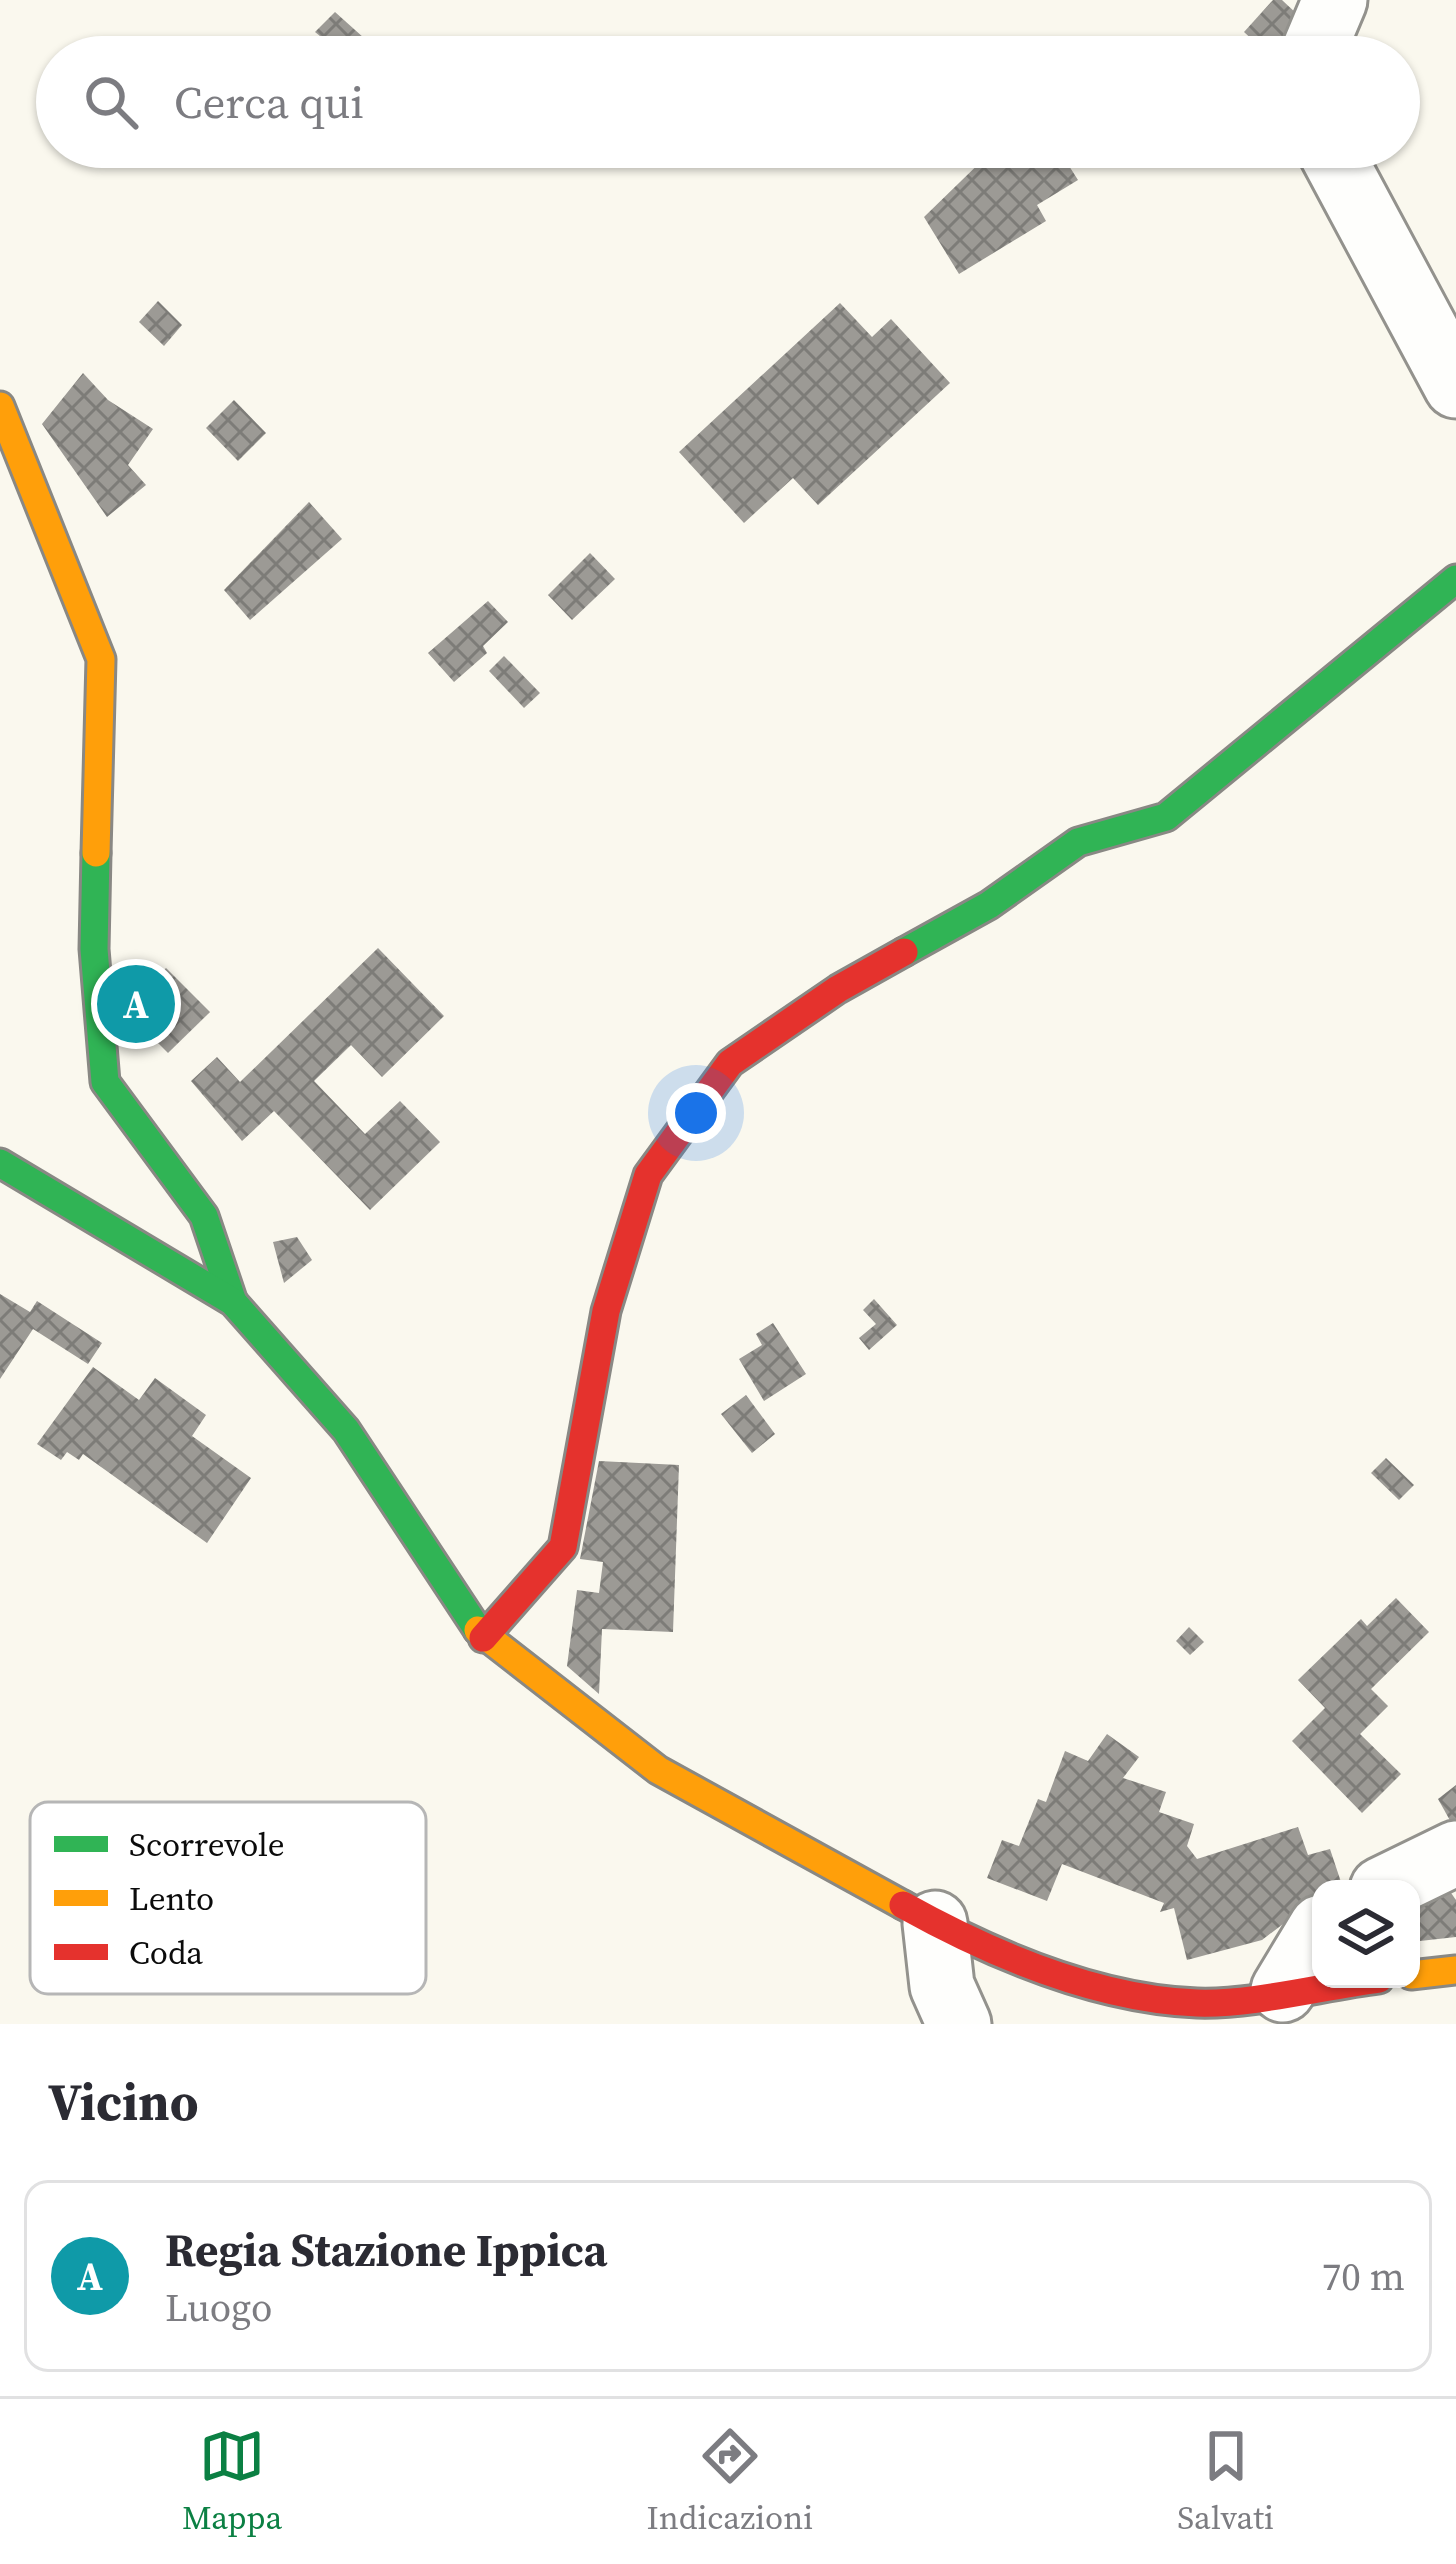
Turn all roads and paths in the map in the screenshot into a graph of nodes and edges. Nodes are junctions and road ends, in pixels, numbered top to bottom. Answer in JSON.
{"nodes":[{"id":1,"x":1335,"y":0,"type":"edge"},
{"id":2,"x":1320,"y":36,"type":"edge"},
{"id":3,"x":1339,"y":168,"type":"edge"},
{"id":4,"x":1456,"y":386,"type":"edge"},
{"id":5,"x":0,"y":406,"type":"edge"},
{"id":6,"x":1456,"y":579,"type":"edge"},
{"id":7,"x":0,"y":1163,"type":"edge"},
{"id":8,"x":232,"y":1302,"type":"junction"},
{"id":9,"x":483,"y":1638,"type":"junction"},
{"id":10,"x":1456,"y":1853,"type":"edge"},
{"id":11,"x":1400,"y":1880,"type":"edge"},
{"id":12,"x":935,"y":1923,"type":"junction"},
{"id":13,"x":1312,"y":1942,"type":"edge"},
{"id":14,"x":1456,"y":1970,"type":"edge"},
{"id":15,"x":1420,"y":1975,"type":"edge"},
{"id":16,"x":1312,"y":1987,"type":"edge"},
{"id":17,"x":1282,"y":1990,"type":"junction"},
{"id":18,"x":958,"y":2024,"type":"edge"}],
"edges":[{"from":1,"to":2,"type":"street"},
{"from":3,"to":4,"type":"street"},
{"from":5,"to":8,"type":"street"},
{"from":6,"to":9,"type":"street"},
{"from":7,"to":8,"type":"street"},
{"from":8,"to":9,"type":"street"},
{"from":9,"to":12,"type":"street"},
{"from":10,"to":11,"type":"street"},
{"from":12,"to":17,"type":"street"},
{"from":12,"to":18,"type":"street"},
{"from":13,"to":17,"type":"street"},
{"from":14,"to":15,"type":"street"},
{"from":16,"to":17,"type":"street"}]}
